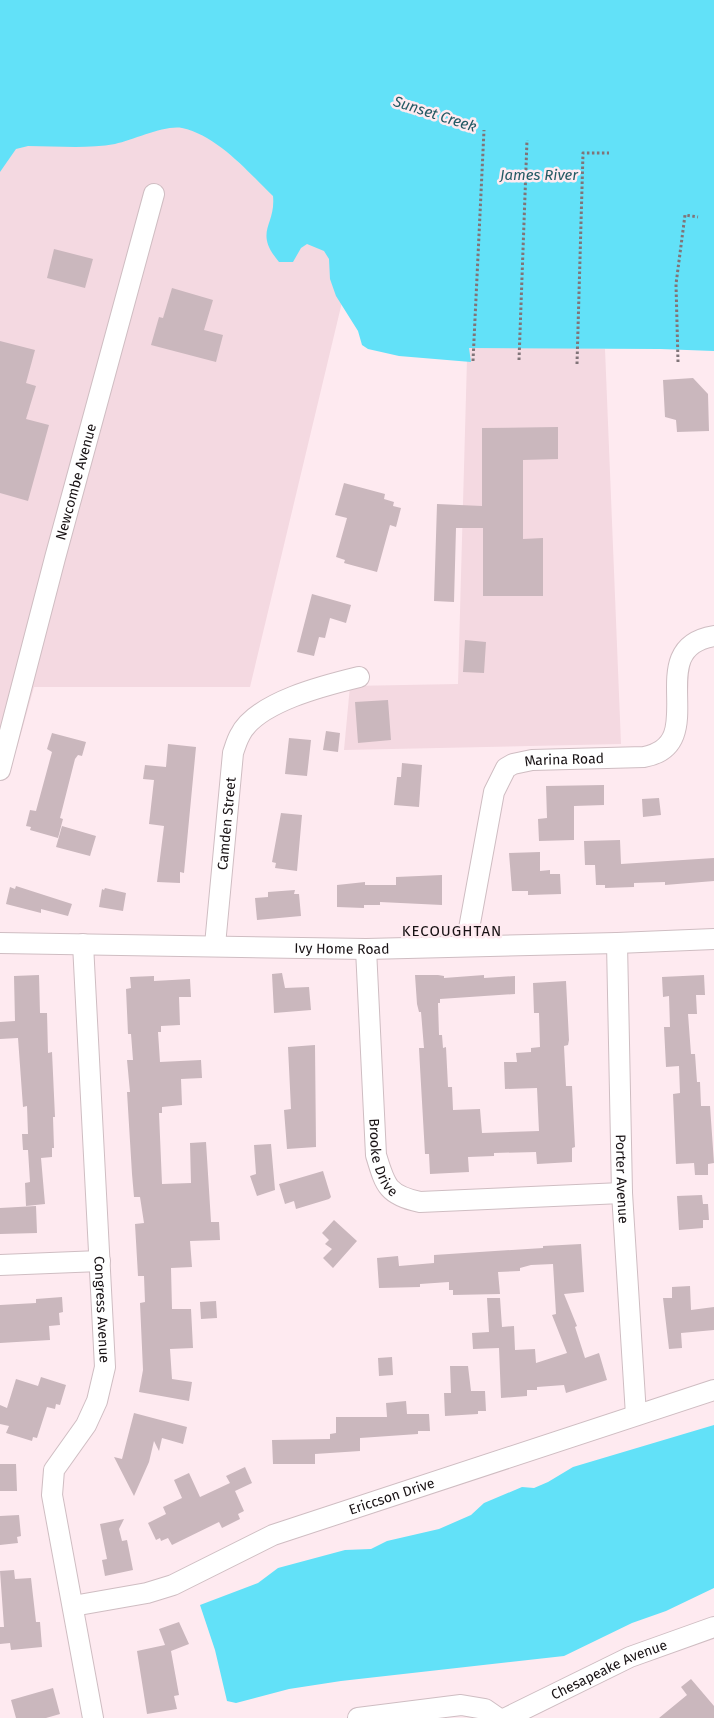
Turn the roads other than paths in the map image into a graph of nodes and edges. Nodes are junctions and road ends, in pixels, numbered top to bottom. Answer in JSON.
{"nodes":[{"id":1,"x":154,"y":194,"type":"dead end"},
{"id":2,"x":714,"y":636,"type":"edge"},
{"id":3,"x":359,"y":677,"type":"dead end"},
{"id":4,"x":0,"y":770,"type":"edge"},
{"id":5,"x":714,"y":939,"type":"edge"},
{"id":6,"x":0,"y":943,"type":"edge"},
{"id":7,"x":617,"y":943,"type":"junction"},
{"id":8,"x":83,"y":944,"type":"junction"},
{"id":9,"x":215,"y":945,"type":"junction"},
{"id":10,"x":466,"y":945,"type":"junction"},
{"id":11,"x":366,"y":949,"type":"junction"},
{"id":12,"x":622,"y":1193,"type":"junction"},
{"id":13,"x":100,"y":1261,"type":"junction"},
{"id":14,"x":0,"y":1265,"type":"edge"},
{"id":15,"x":714,"y":1390,"type":"edge"},
{"id":16,"x":636,"y":1415,"type":"junction"},
{"id":17,"x":73,"y":1606,"type":"junction"},
{"id":18,"x":714,"y":1627,"type":"edge"},
{"id":19,"x":93,"y":1718,"type":"edge"},
{"id":20,"x":358,"y":1718,"type":"edge"},
{"id":21,"x":498,"y":1718,"type":"edge"},
{"id":22,"x":506,"y":1718,"type":"edge"}],
"edges":[{"from":1,"to":4,"type":"street","name":"Newcombe Avenue"},
{"from":2,"to":10,"type":"street","name":"Marina Road"},
{"from":3,"to":9,"type":"street","name":"Camden Street"},
{"from":5,"to":7,"type":"street","name":"Ivy Home Road"},
{"from":6,"to":8,"type":"street","name":"Ivy Home Road"},
{"from":7,"to":10,"type":"street","name":"Ivy Home Road"},
{"from":7,"to":12,"type":"street","name":"Porter Avenue"},
{"from":8,"to":9,"type":"street","name":"Ivy Home Road"},
{"from":8,"to":13,"type":"street","name":"Congress Avenue"},
{"from":9,"to":11,"type":"street","name":"Ivy Home Road"},
{"from":10,"to":11,"type":"street","name":"Ivy Home Road"},
{"from":11,"to":12,"type":"street","name":"Brooke Drive"},
{"from":12,"to":16,"type":"street","name":"Porter Avenue"},
{"from":13,"to":14,"type":"street"},
{"from":13,"to":17,"type":"street","name":"Congress Avenue"},
{"from":15,"to":16,"type":"street","name":"Ericcson Drive"},
{"from":16,"to":17,"type":"street","name":"Ericcson Drive"},
{"from":17,"to":19,"type":"street","name":"Congress Avenue"},
{"from":18,"to":22,"type":"street","name":"Chesapeake Avenue"},
{"from":20,"to":21,"type":"street"}]}
